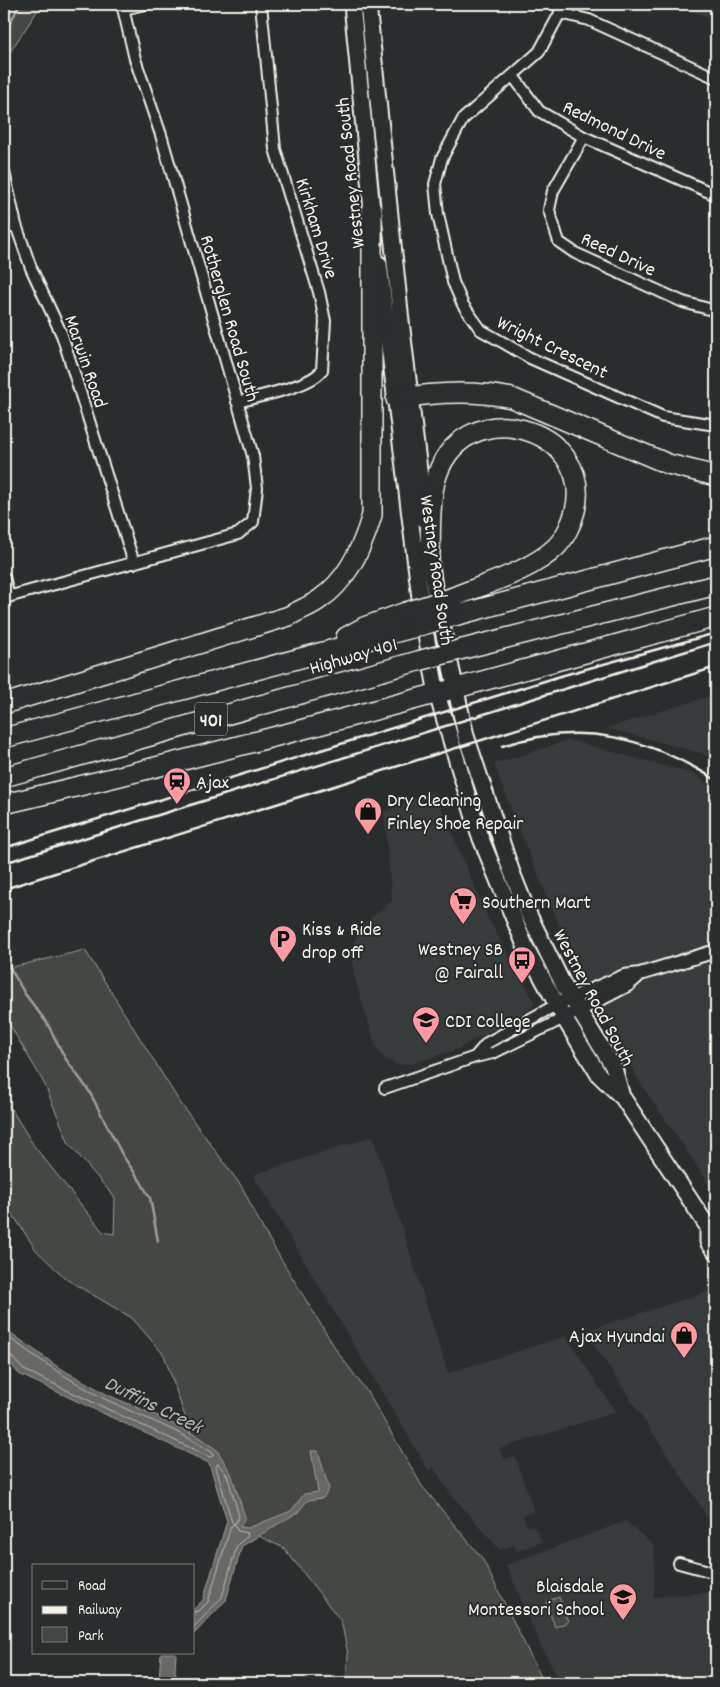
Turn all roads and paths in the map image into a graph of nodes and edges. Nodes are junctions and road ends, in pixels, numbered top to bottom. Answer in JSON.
{"nodes":[{"id":1,"x":145,"y":4,"type":"edge"},
{"id":2,"x":261,"y":4,"type":"edge"},
{"id":3,"x":352,"y":4,"type":"edge"},
{"id":4,"x":368,"y":4,"type":"edge"},
{"id":5,"x":122,"y":6,"type":"edge"},
{"id":6,"x":560,"y":8,"type":"edge"},
{"id":7,"x":513,"y":76,"type":"junction"},
{"id":8,"x":716,"y":78,"type":"edge"},
{"id":9,"x":584,"y":137,"type":"junction"},
{"id":10,"x":4,"y":172,"type":"edge"},
{"id":11,"x":716,"y":195,"type":"edge"},
{"id":12,"x":372,"y":210,"type":"junction"},
{"id":13,"x":16,"y":225,"type":"junction"},
{"id":14,"x":4,"y":229,"type":"edge"},
{"id":15,"x":716,"y":311,"type":"edge"},
{"id":16,"x":404,"y":398,"type":"junction"},
{"id":17,"x":236,"y":402,"type":"junction"},
{"id":18,"x":716,"y":425,"type":"edge"},
{"id":19,"x":716,"y":476,"type":"edge"},
{"id":20,"x":716,"y":546,"type":"edge"},
{"id":21,"x":430,"y":554,"type":"junction"},
{"id":22,"x":134,"y":563,"type":"junction"},
{"id":23,"x":4,"y":577,"type":"edge"},
{"id":24,"x":716,"y":584,"type":"edge"},
{"id":25,"x":7,"y":598,"type":"edge"},
{"id":26,"x":452,"y":607,"type":"junction"},
{"id":27,"x":716,"y":617,"type":"edge"},
{"id":28,"x":446,"y":692,"type":"junction"},
{"id":29,"x":4,"y":704,"type":"edge"},
{"id":30,"x":4,"y":738,"type":"edge"},
{"id":31,"x":4,"y":777,"type":"edge"},
{"id":32,"x":4,"y":804,"type":"edge"},
{"id":33,"x":716,"y":951,"type":"edge"},
{"id":34,"x":575,"y":1005,"type":"junction"},
{"id":35,"x":560,"y":1012,"type":"junction"},
{"id":36,"x":474,"y":1057,"type":"junction"},
{"id":37,"x":385,"y":1088,"type":"dead end"},
{"id":38,"x":623,"y":1098,"type":"junction"},
{"id":39,"x":712,"y":1229,"type":"edge"},
{"id":40,"x":716,"y":1252,"type":"edge"},
{"id":41,"x":679,"y":1563,"type":"dead end"},
{"id":42,"x":716,"y":1573,"type":"edge"}],
"edges":[{"from":1,"to":5,"type":"street"},
{"from":2,"to":17,"type":"street","name":"Kirkham Drive"},
{"from":3,"to":12,"type":"main road","name":"Westney Road South"},
{"from":4,"to":16,"type":"main road","name":"Westney Road South"},
{"from":5,"to":17,"type":"street","name":"Rotherglen Road South"},
{"from":6,"to":7,"type":"street","name":"Wright Crescent"},
{"from":6,"to":8,"type":"street"},
{"from":7,"to":9,"type":"street","name":"Redmond Drive"},
{"from":7,"to":18,"type":"street","name":"Wright Crescent"},
{"from":9,"to":11,"type":"street","name":"Redmond Drive"},
{"from":9,"to":15,"type":"street","name":"Reed Drive"},
{"from":10,"to":13,"type":"street","name":"Marwin Road"},
{"from":12,"to":16,"type":"main road","name":"Westney Road South"},
{"from":12,"to":29,"type":"highway"},
{"from":13,"to":14,"type":"street"},
{"from":13,"to":22,"type":"street","name":"Marwin Road"},
{"from":16,"to":19,"type":"highway"},
{"from":16,"to":21,"type":"main road","name":"Westney Road South"},
{"from":16,"to":28,"type":"main road","name":"Westney Road South"},
{"from":17,"to":22,"type":"street","name":"Rotherglen Road South"},
{"from":20,"to":26,"type":"highway","name":"Highway 401","number":"401"},
{"from":21,"to":26,"type":"highway"},
{"from":21,"to":28,"type":"main road","name":"Westney Road South"},
{"from":22,"to":25,"type":"street","name":"Rotherglen Road South"},
{"from":23,"to":25,"type":"street"},
{"from":24,"to":31,"type":"highway","name":"Highway 401","number":"401","bridge":true},
{"from":26,"to":30,"type":"highway","name":"Highway 401","number":"401","bridge":true},
{"from":27,"to":28,"type":"highway"},
{"from":28,"to":32,"type":"highway"},
{"from":28,"to":34,"type":"main road","name":"Westney Road South"},
{"from":28,"to":35,"type":"main road","name":"Westney Road South"},
{"from":33,"to":34,"type":"street"},
{"from":34,"to":35,"type":"street"},
{"from":34,"to":38,"type":"main road","name":"Westney Road South"},
{"from":35,"to":36,"type":"street"},
{"from":35,"to":36,"type":"street"},
{"from":35,"to":38,"type":"main road","name":"Westney Road South"},
{"from":36,"to":37,"type":"street"},
{"from":38,"to":39,"type":"main road","name":"Westney Road South"},
{"from":39,"to":40,"type":"main road","name":"Westney Road South"},
{"from":41,"to":42,"type":"street"}]}
